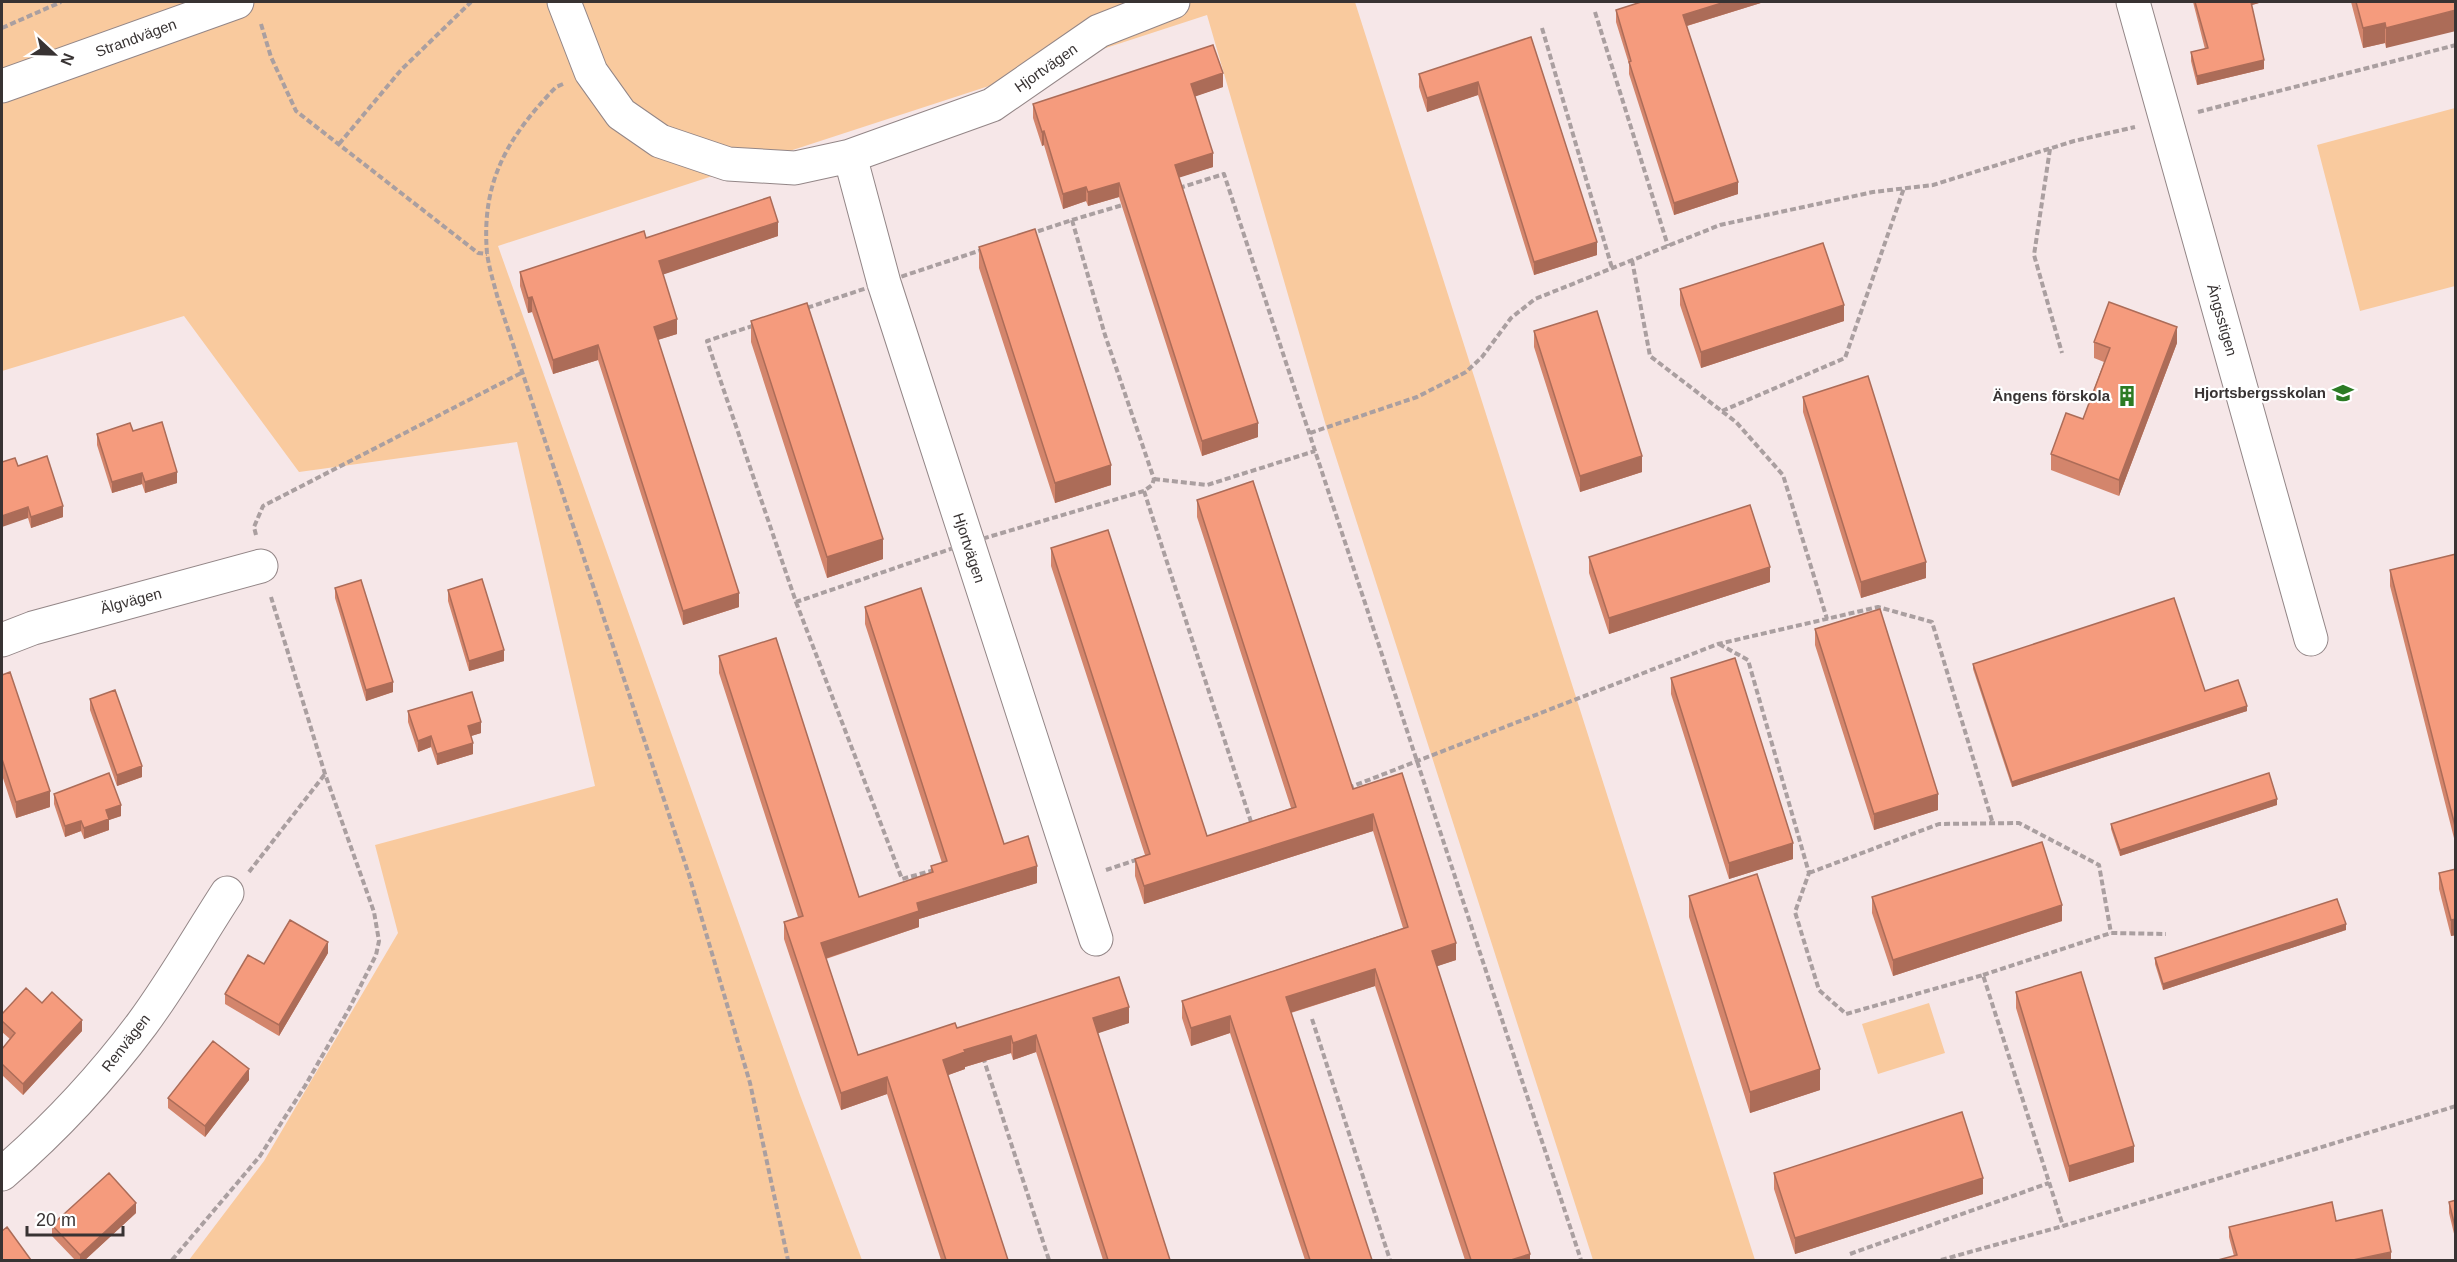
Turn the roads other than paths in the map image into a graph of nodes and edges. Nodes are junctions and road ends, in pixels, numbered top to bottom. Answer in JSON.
{"nodes":[{"id":1,"x":237,"y":2,"type":"edge"},
{"id":2,"x":564,"y":2,"type":"edge"},
{"id":3,"x":1173,"y":2,"type":"edge"},
{"id":4,"x":2133,"y":2,"type":"edge"},
{"id":5,"x":2,"y":86,"type":"edge"},
{"id":6,"x":850,"y":156,"type":"junction"},
{"id":7,"x":261,"y":566,"type":"road end"},
{"id":8,"x":2311,"y":639,"type":"dead end"},
{"id":9,"x":2,"y":640,"type":"edge"},
{"id":10,"x":227,"y":893,"type":"road end"},
{"id":11,"x":1095,"y":939,"type":"dead end"},
{"id":12,"x":2,"y":1174,"type":"edge"}],
"edges":[{"from":1,"to":5,"type":"street","name":"Strandvägen"},
{"from":2,"to":6,"type":"street","name":"Hjortvägen"},
{"from":3,"to":6,"type":"street","name":"Hjortvägen"},
{"from":4,"to":8,"type":"street","name":"Ängsstigen"},
{"from":6,"to":11,"type":"street","name":"Hjortvägen"},
{"from":7,"to":9,"type":"street","name":"Älgvägen"},
{"from":10,"to":12,"type":"street","name":"Renvägen"}]}
